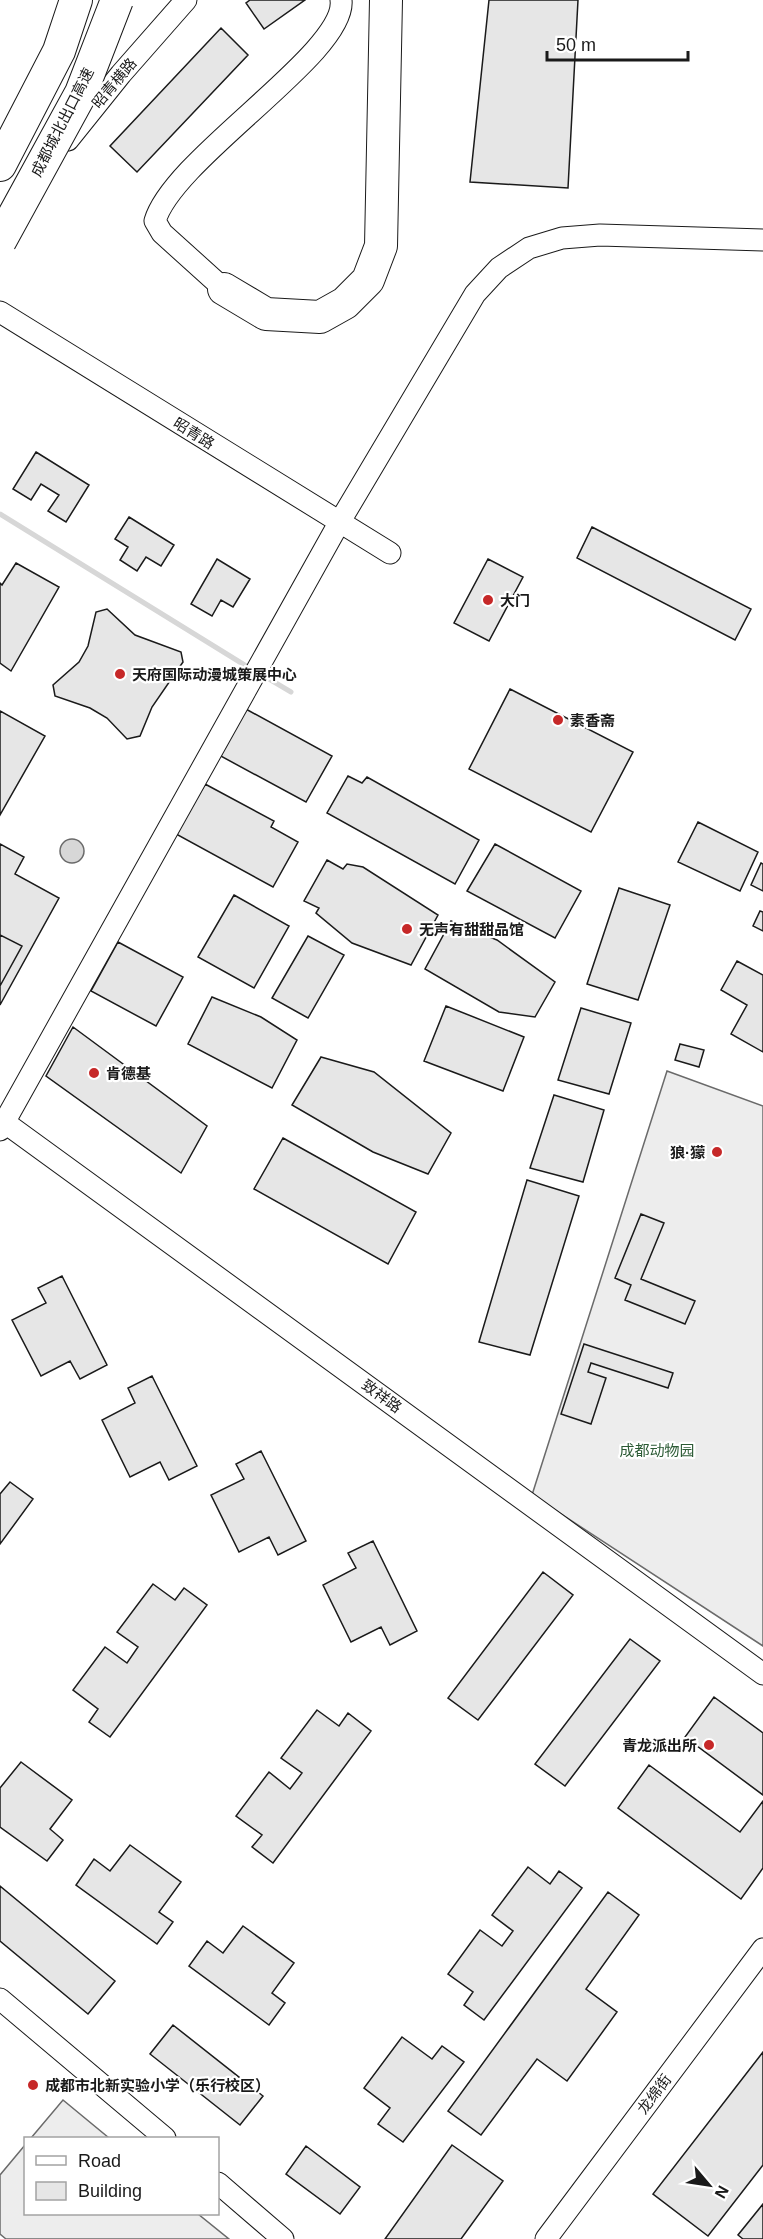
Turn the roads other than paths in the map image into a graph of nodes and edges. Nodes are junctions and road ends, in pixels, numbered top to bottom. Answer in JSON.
{"nodes":[{"id":1,"x":66,"y":0,"type":"edge"},
{"id":2,"x":76,"y":0,"type":"edge"},
{"id":3,"x":117,"y":0,"type":"edge"},
{"id":4,"x":128,"y":0,"type":"edge"},
{"id":5,"x":186,"y":0,"type":"edge"},
{"id":6,"x":341,"y":0,"type":"edge"},
{"id":7,"x":386,"y":0,"type":"edge"},
{"id":8,"x":59,"y":51,"type":"junction"},
{"id":9,"x":81,"y":93,"type":"junction"},
{"id":10,"x":0,"y":165,"type":"edge"},
{"id":11,"x":0,"y":225,"type":"edge"},
{"id":12,"x":763,"y":240,"type":"edge"},
{"id":13,"x":0,"y":241,"type":"edge"},
{"id":14,"x":224,"y":290,"type":"joint"},
{"id":15,"x":0,"y":312,"type":"edge"},
{"id":16,"x":339,"y":523,"type":"junction"},
{"id":17,"x":390,"y":552,"type":"dead end"},
{"id":18,"x":2,"y":1124,"type":"edge"},
{"id":19,"x":763,"y":1674,"type":"edge"},
{"id":20,"x":763,"y":1949,"type":"edge"},
{"id":21,"x":0,"y":1999,"type":"edge"},
{"id":22,"x":163,"y":2137,"type":"edge"},
{"id":23,"x":219,"y":2184,"type":"edge"},
{"id":24,"x":284,"y":2239,"type":"edge"},
{"id":25,"x":546,"y":2239,"type":"edge"}],
"edges":[{"from":1,"to":8,"type":"highway"},
{"from":2,"to":8,"type":"highway"},
{"from":3,"to":9,"type":"highway","name":"成都城北出口高速","bridge":true},
{"from":4,"to":9,"type":"highway","bridge":true},
{"from":5,"to":11,"type":"street","name":"昭青横路"},
{"from":6,"to":14,"type":"street"},
{"from":7,"to":14,"type":"highway"},
{"from":8,"to":10,"type":"highway"},
{"from":9,"to":13,"type":"highway","name":"成都城北出口高速","bridge":true},
{"from":12,"to":16,"type":"street"},
{"from":15,"to":16,"type":"street","name":"昭青路"},
{"from":16,"to":17,"type":"street","name":"昭青路"},
{"from":16,"to":18,"type":"street"},
{"from":18,"to":19,"type":"street","name":"致祥路"},
{"from":20,"to":25,"type":"street","name":"龙绵街"},
{"from":21,"to":22,"type":"street"},
{"from":23,"to":24,"type":"street"}]}
